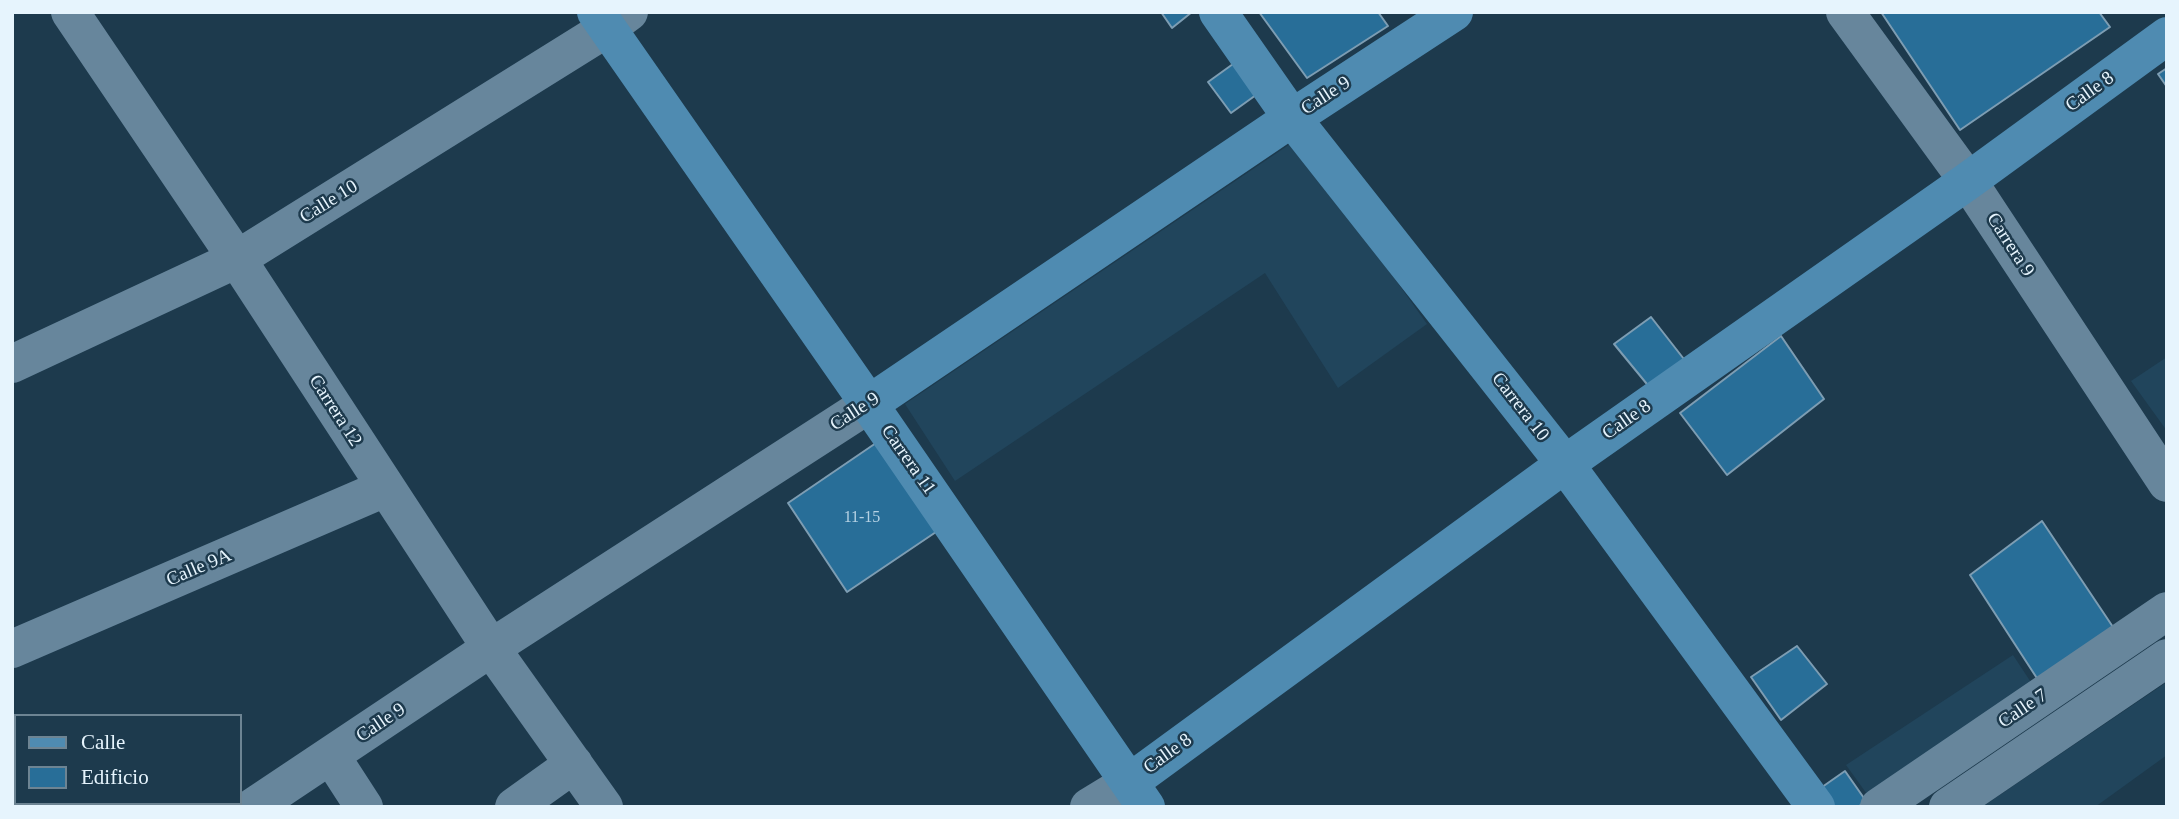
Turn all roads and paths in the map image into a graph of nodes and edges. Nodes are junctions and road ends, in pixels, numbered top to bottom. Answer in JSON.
{"nodes":[{"id":1,"x":70,"y":12,"type":"edge"},
{"id":2,"x":1218,"y":12,"type":"edge"},
{"id":3,"x":1454,"y":12,"type":"edge"},
{"id":4,"x":1845,"y":12,"type":"edge"},
{"id":5,"x":611,"y":18,"type":"edge"},
{"id":6,"x":2167,"y":36,"type":"edge"},
{"id":7,"x":1292,"y":118,"type":"junction"},
{"id":8,"x":1968,"y":181,"type":"junction"},
{"id":9,"x":237,"y":259,"type":"junction"},
{"id":10,"x":12,"y":364,"type":"edge"},
{"id":11,"x":869,"y":404,"type":"junction"},
{"id":12,"x":1565,"y":464,"type":"junction"},
{"id":13,"x":2167,"y":483,"type":"edge"},
{"id":14,"x":385,"y":488,"type":"junction"},
{"id":15,"x":2167,"y":611,"type":"edge"},
{"id":16,"x":491,"y":648,"type":"junction"},
{"id":17,"x":12,"y":649,"type":"edge"},
{"id":18,"x":2167,"y":658,"type":"edge"},
{"id":19,"x":331,"y":756,"type":"junction"},
{"id":20,"x":575,"y":764,"type":"junction"},
{"id":21,"x":1138,"y":794,"type":"edge"},
{"id":22,"x":253,"y":807,"type":"edge"},
{"id":23,"x":365,"y":807,"type":"edge"},
{"id":24,"x":514,"y":807,"type":"edge"},
{"id":25,"x":604,"y":807,"type":"edge"},
{"id":26,"x":1089,"y":807,"type":"edge"},
{"id":27,"x":1816,"y":807,"type":"edge"},
{"id":28,"x":1879,"y":807,"type":"edge"},
{"id":29,"x":1948,"y":807,"type":"edge"}],
"edges":[{"from":1,"to":9,"type":"street","name":"Carrera 12"},
{"from":2,"to":7,"type":"main road","name":"Carrera 10"},
{"from":3,"to":7,"type":"main road","name":"Calle 9"},
{"from":4,"to":8,"type":"street","name":"Carrera 9"},
{"from":5,"to":9,"type":"street","name":"Calle 10"},
{"from":5,"to":11,"type":"main road","name":"Carrera 11"},
{"from":6,"to":8,"type":"main road","name":"Calle 8"},
{"from":7,"to":11,"type":"main road","name":"Calle 9"},
{"from":7,"to":12,"type":"main road","name":"Carrera 10"},
{"from":8,"to":12,"type":"main road","name":"Calle 8"},
{"from":8,"to":13,"type":"street","name":"Carrera 9"},
{"from":9,"to":10,"type":"street","name":"Calle 10"},
{"from":9,"to":14,"type":"street","name":"Carrera 12"},
{"from":11,"to":16,"type":"street","name":"Calle 9"},
{"from":11,"to":21,"type":"main road","name":"Carrera 11"},
{"from":12,"to":21,"type":"main road","name":"Calle 8"},
{"from":12,"to":27,"type":"main road","name":"Carrera 10"},
{"from":14,"to":16,"type":"street","name":"Carrera 12"},
{"from":14,"to":17,"type":"street","name":"Calle 9A"},
{"from":15,"to":28,"type":"street","name":"Calle 7"},
{"from":16,"to":19,"type":"street","name":"Calle 9"},
{"from":16,"to":20,"type":"street","name":"Carrera 12"},
{"from":18,"to":29,"type":"street","name":"Calle 7"},
{"from":19,"to":22,"type":"street","name":"Calle 9"},
{"from":19,"to":23,"type":"street"},
{"from":20,"to":24,"type":"street"},
{"from":20,"to":25,"type":"street","name":"Carrera 12"},
{"from":21,"to":26,"type":"street","name":"Calle 8"}]}
